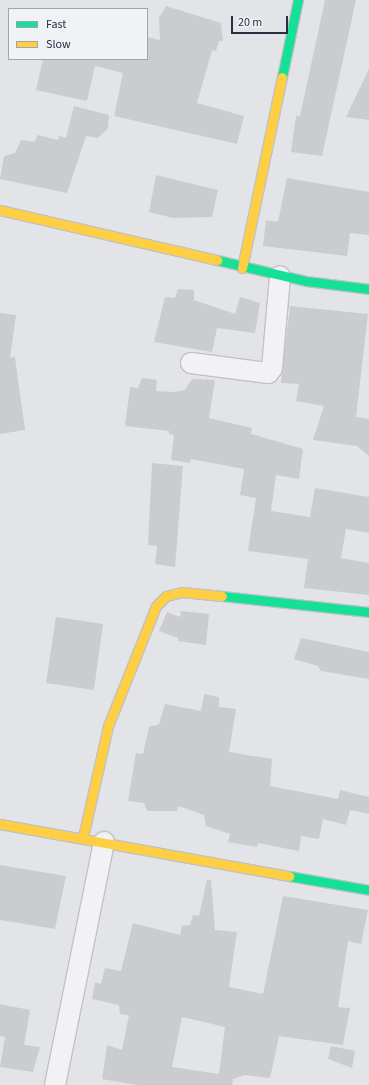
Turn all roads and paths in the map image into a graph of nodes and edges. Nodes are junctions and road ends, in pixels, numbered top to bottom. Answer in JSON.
{"nodes":[{"id":1,"x":298,"y":0,"type":"edge"},
{"id":2,"x":0,"y":210,"type":"edge"},
{"id":3,"x":242,"y":268,"type":"junction"},
{"id":4,"x":280,"y":276,"type":"junction"},
{"id":5,"x":369,"y":289,"type":"edge"},
{"id":6,"x":191,"y":363,"type":"dead end"},
{"id":7,"x":369,"y":612,"type":"edge"},
{"id":8,"x":0,"y":824,"type":"edge"},
{"id":9,"x":83,"y":837,"type":"junction"},
{"id":10,"x":104,"y":842,"type":"junction"},
{"id":11,"x":369,"y":890,"type":"edge"},
{"id":12,"x":56,"y":1085,"type":"edge"}],
"edges":[{"from":1,"to":3,"type":"street"},
{"from":2,"to":3,"type":"street"},
{"from":3,"to":4,"type":"street"},
{"from":4,"to":5,"type":"street"},
{"from":4,"to":6,"type":"street"},
{"from":7,"to":9,"type":"street"},
{"from":8,"to":9,"type":"street"},
{"from":9,"to":10,"type":"street"},
{"from":10,"to":11,"type":"street"},
{"from":10,"to":12,"type":"street"}]}
